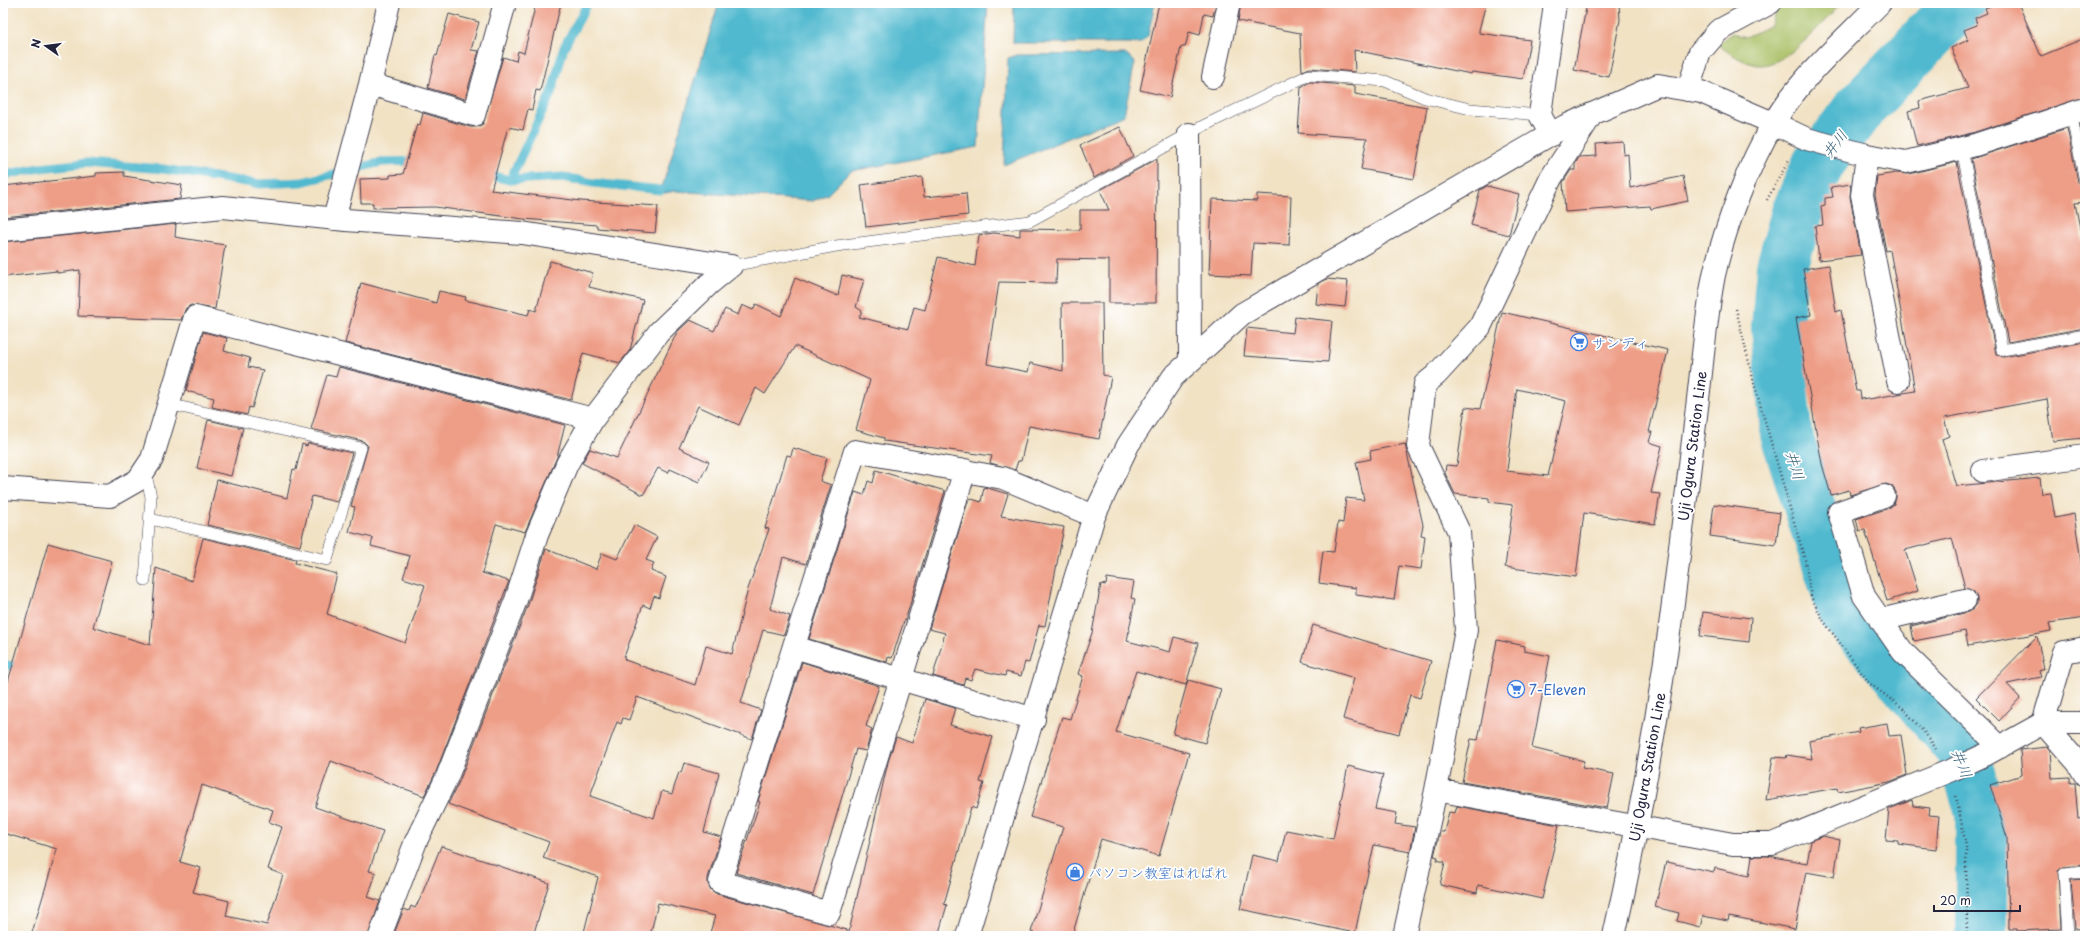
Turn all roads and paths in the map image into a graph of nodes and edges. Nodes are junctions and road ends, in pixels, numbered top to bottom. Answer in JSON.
{"nodes":[{"id":1,"x":389,"y":3,"type":"edge"},
{"id":2,"x":506,"y":3,"type":"edge"},
{"id":3,"x":1228,"y":3,"type":"edge"},
{"id":4,"x":1554,"y":3,"type":"edge"},
{"id":5,"x":1770,"y":3,"type":"edge"},
{"id":6,"x":1880,"y":3,"type":"edge"},
{"id":7,"x":1213,"y":77,"type":"dead end"},
{"id":8,"x":370,"y":84,"type":"junction"},
{"id":9,"x":1688,"y":90,"type":"junction"},
{"id":10,"x":2078,"y":111,"type":"edge"},
{"id":11,"x":1592,"y":114,"type":"junction"},
{"id":12,"x":1540,"y":115,"type":"junction"},
{"id":13,"x":1773,"y":123,"type":"junction"},
{"id":14,"x":1189,"y":134,"type":"junction"},
{"id":15,"x":1551,"y":135,"type":"junction"},
{"id":16,"x":1962,"y":148,"type":"junction"},
{"id":17,"x":1859,"y":153,"type":"junction"},
{"id":18,"x":2085,"y":180,"type":"edge"},
{"id":19,"x":334,"y":219,"type":"junction"},
{"id":20,"x":3,"y":230,"type":"edge"},
{"id":21,"x":731,"y":266,"type":"junction"},
{"id":22,"x":2085,"y":335,"type":"edge"},
{"id":23,"x":1190,"y":362,"type":"junction"},
{"id":24,"x":1898,"y":381,"type":"dead end"},
{"id":25,"x":168,"y":404,"type":"junction"},
{"id":26,"x":593,"y":419,"type":"junction"},
{"id":27,"x":2085,"y":456,"type":"edge"},
{"id":28,"x":145,"y":470,"type":"junction"},
{"id":29,"x":965,"y":470,"type":"junction"},
{"id":30,"x":1983,"y":471,"type":"dead end"},
{"id":31,"x":3,"y":488,"type":"edge"},
{"id":32,"x":1884,"y":496,"type":"dead end"},
{"id":33,"x":1094,"y":516,"type":"junction"},
{"id":34,"x":150,"y":519,"type":"junction"},
{"id":35,"x":145,"y":580,"type":"dead end"},
{"id":36,"x":1965,"y":600,"type":"dead end"},
{"id":37,"x":1880,"y":620,"type":"junction"},
{"id":38,"x":794,"y":646,"type":"junction"},
{"id":39,"x":2085,"y":648,"type":"edge"},
{"id":40,"x":901,"y":678,"type":"junction"},
{"id":41,"x":1034,"y":718,"type":"junction"},
{"id":42,"x":2043,"y":723,"type":"junction"},
{"id":43,"x":2085,"y":723,"type":"edge"},
{"id":44,"x":1994,"y":750,"type":"junction"},
{"id":45,"x":2085,"y":775,"type":"edge"},
{"id":46,"x":1436,"y":790,"type":"junction"},
{"id":47,"x":1637,"y":827,"type":"junction"},
{"id":48,"x":2085,"y":872,"type":"edge"},
{"id":49,"x":380,"y":936,"type":"edge"},
{"id":50,"x":967,"y":936,"type":"edge"},
{"id":51,"x":1404,"y":936,"type":"edge"},
{"id":52,"x":1614,"y":936,"type":"edge"},
{"id":53,"x":2068,"y":936,"type":"edge"}],
"edges":[{"from":1,"to":8,"type":"street"},
{"from":2,"to":8,"type":"street"},
{"from":3,"to":7,"type":"street"},
{"from":4,"to":12,"type":"street"},
{"from":5,"to":9,"type":"street"},
{"from":6,"to":13,"type":"street","name":"Uji Ogura Station Line"},
{"from":8,"to":19,"type":"street"},
{"from":9,"to":11,"type":"street"},
{"from":9,"to":13,"type":"street"},
{"from":10,"to":16,"type":"street"},
{"from":10,"to":18,"type":"lane"},
{"from":11,"to":15,"type":"street"},
{"from":11,"to":46,"type":"street"},
{"from":12,"to":14,"type":"lane"},
{"from":12,"to":15,"type":"street"},
{"from":13,"to":17,"type":"street"},
{"from":13,"to":47,"type":"street","name":"Uji Ogura Station Line"},
{"from":14,"to":21,"type":"lane"},
{"from":14,"to":23,"type":"street"},
{"from":15,"to":23,"type":"street"},
{"from":16,"to":17,"type":"street"},
{"from":16,"to":22,"type":"lane"},
{"from":17,"to":24,"type":"street"},
{"from":19,"to":20,"type":"street"},
{"from":19,"to":21,"type":"street"},
{"from":21,"to":26,"type":"street"},
{"from":23,"to":33,"type":"street"},
{"from":25,"to":26,"type":"street"},
{"from":25,"to":28,"type":"street"},
{"from":25,"to":34,"type":"lane"},
{"from":26,"to":49,"type":"street"},
{"from":27,"to":30,"type":"street"},
{"from":28,"to":31,"type":"street"},
{"from":28,"to":34,"type":"lane"},
{"from":29,"to":33,"type":"street"},
{"from":29,"to":38,"type":"street"},
{"from":29,"to":40,"type":"street"},
{"from":32,"to":37,"type":"street"},
{"from":33,"to":41,"type":"street"},
{"from":34,"to":35,"type":"lane"},
{"from":36,"to":37,"type":"street"},
{"from":37,"to":44,"type":"street"},
{"from":38,"to":40,"type":"street"},
{"from":38,"to":40,"type":"street"},
{"from":39,"to":42,"type":"street"},
{"from":40,"to":41,"type":"street"},
{"from":41,"to":50,"type":"street"},
{"from":42,"to":43,"type":"street"},
{"from":42,"to":44,"type":"street"},
{"from":42,"to":45,"type":"street"},
{"from":44,"to":47,"type":"street"},
{"from":46,"to":47,"type":"street"},
{"from":46,"to":51,"type":"street"},
{"from":47,"to":52,"type":"street","name":"Uji Ogura Station Line"},
{"from":48,"to":53,"type":"lane"}]}
